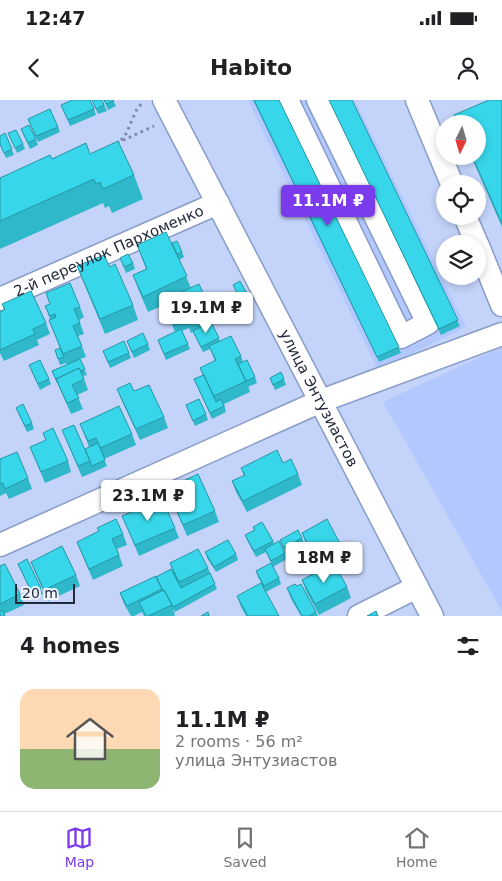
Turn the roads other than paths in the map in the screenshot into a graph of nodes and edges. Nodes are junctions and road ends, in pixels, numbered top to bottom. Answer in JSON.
{"nodes":[{"id":1,"x":287,"y":100,"type":"edge"},
{"id":2,"x":318,"y":100,"type":"edge"},
{"id":3,"x":417,"y":100,"type":"edge"},
{"id":4,"x":168,"y":108,"type":"edge"},
{"id":5,"x":448,"y":175,"type":"edge"},
{"id":6,"x":218,"y":203,"type":"junction"},
{"id":7,"x":486,"y":267,"type":"edge"},
{"id":8,"x":0,"y":300,"type":"edge"},
{"id":9,"x":502,"y":305,"type":"edge"},
{"id":10,"x":502,"y":334,"type":"edge"},
{"id":11,"x":321,"y":401,"type":"junction"},
{"id":12,"x":0,"y":545,"type":"edge"},
{"id":13,"x":417,"y":587,"type":"junction"},
{"id":14,"x":359,"y":616,"type":"edge"},
{"id":15,"x":432,"y":616,"type":"edge"}],
"edges":[{"from":1,"to":2,"type":"street"},
{"from":3,"to":5,"type":"street"},
{"from":4,"to":6,"type":"street","name":"улица Энтузиастов"},
{"from":6,"to":8,"type":"street","name":"2-й переулок Пархоменко"},
{"from":6,"to":11,"type":"street","name":"улица Энтузиастов"},
{"from":7,"to":9,"type":"street"},
{"from":10,"to":11,"type":"street"},
{"from":11,"to":12,"type":"street"},
{"from":11,"to":13,"type":"street","name":"улица Энтузиастов"},
{"from":13,"to":14,"type":"street"},
{"from":13,"to":15,"type":"street","name":"улица Энтузиастов"}]}
